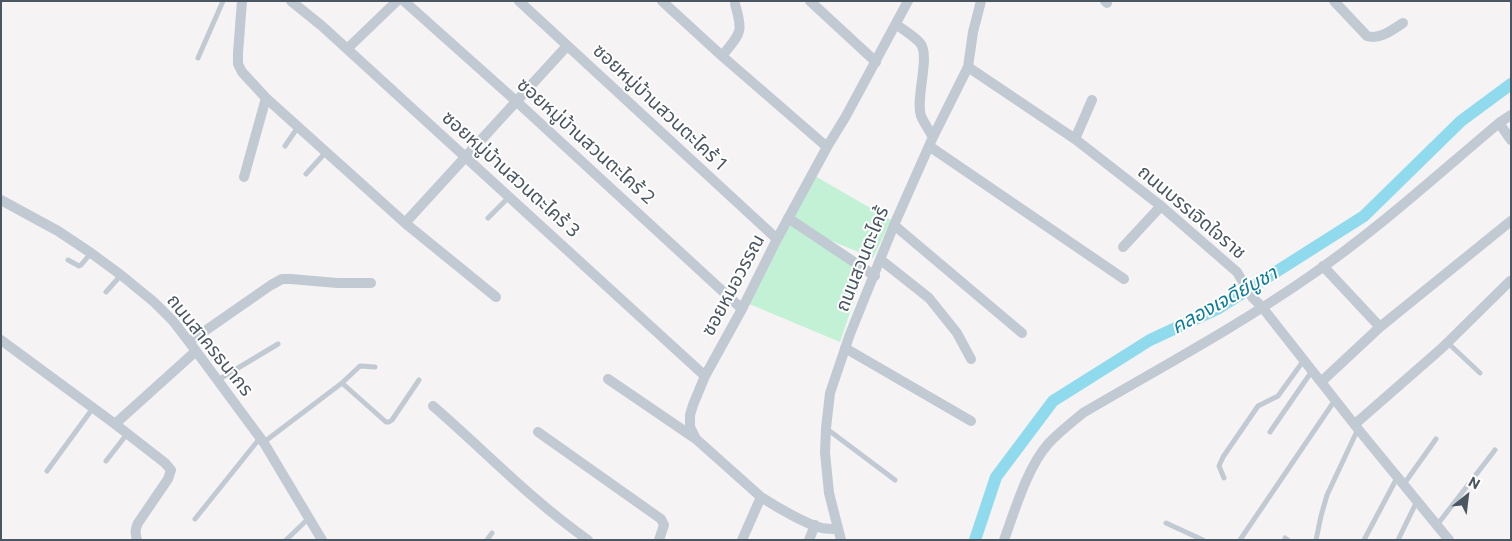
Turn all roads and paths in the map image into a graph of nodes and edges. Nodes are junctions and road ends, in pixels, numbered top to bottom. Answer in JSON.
{"nodes":[{"id":1,"x":223,"y":1,"type":"edge"},
{"id":2,"x":242,"y":1,"type":"edge"},
{"id":3,"x":291,"y":1,"type":"edge"},
{"id":4,"x":397,"y":1,"type":"edge"},
{"id":5,"x":404,"y":1,"type":"edge"},
{"id":6,"x":519,"y":1,"type":"edge"},
{"id":7,"x":662,"y":1,"type":"edge"},
{"id":8,"x":810,"y":1,"type":"edge"},
{"id":9,"x":908,"y":1,"type":"edge"},
{"id":10,"x":981,"y":1,"type":"edge"},
{"id":11,"x":1334,"y":1,"type":"edge"},
{"id":12,"x":735,"y":4,"type":"dead end"},
{"id":13,"x":1403,"y":23,"type":"dead end"},
{"id":14,"x":896,"y":24,"type":"junction"},
{"id":15,"x":567,"y":46,"type":"junction"},
{"id":16,"x":347,"y":49,"type":"junction"},
{"id":17,"x":722,"y":56,"type":"junction"},
{"id":18,"x":198,"y":58,"type":"dead end"},
{"id":19,"x":876,"y":62,"type":"junction"},
{"id":20,"x":968,"y":67,"type":"junction"},
{"id":21,"x":266,"y":98,"type":"junction"},
{"id":22,"x":1092,"y":100,"type":"dead end"},
{"id":23,"x":516,"y":101,"type":"junction"},
{"id":24,"x":1511,"y":115,"type":"edge"},
{"id":25,"x":1499,"y":123,"type":"junction"},
{"id":26,"x":298,"y":127,"type":"junction"},
{"id":27,"x":1075,"y":139,"type":"junction"},
{"id":28,"x":1511,"y":140,"type":"edge"},
{"id":29,"x":931,"y":141,"type":"junction"},
{"id":30,"x":285,"y":146,"type":"dead end"},
{"id":31,"x":826,"y":146,"type":"junction"},
{"id":32,"x":326,"y":152,"type":"junction"},
{"id":33,"x":466,"y":157,"type":"junction"},
{"id":34,"x":306,"y":174,"type":"dead end"},
{"id":35,"x":244,"y":177,"type":"dead end"},
{"id":36,"x":509,"y":196,"type":"junction"},
{"id":37,"x":1,"y":200,"type":"edge"},
{"id":38,"x":1161,"y":206,"type":"junction"},
{"id":39,"x":488,"y":218,"type":"dead end"},
{"id":40,"x":788,"y":218,"type":"junction"},
{"id":41,"x":1511,"y":221,"type":"edge"},
{"id":42,"x":405,"y":223,"type":"junction"},
{"id":43,"x":894,"y":226,"type":"junction"},
{"id":44,"x":777,"y":239,"type":"junction"},
{"id":45,"x":1123,"y":247,"type":"dead end"},
{"id":46,"x":91,"y":253,"type":"junction"},
{"id":47,"x":68,"y":260,"type":"dead end"},
{"id":48,"x":881,"y":260,"type":"junction"},
{"id":49,"x":1323,"y":266,"type":"junction"},
{"id":50,"x":121,"y":275,"type":"junction"},
{"id":51,"x":875,"y":276,"type":"junction"},
{"id":52,"x":1124,"y":279,"type":"dead end"},
{"id":53,"x":1510,"y":281,"type":"edge"},
{"id":54,"x":371,"y":283,"type":"dead end"},
{"id":55,"x":106,"y":292,"type":"dead end"},
{"id":56,"x":496,"y":298,"type":"dead end"},
{"id":57,"x":1262,"y":307,"type":"junction"},
{"id":58,"x":742,"y":308,"type":"junction"},
{"id":59,"x":1380,"y":327,"type":"junction"},
{"id":60,"x":1022,"y":333,"type":"dead end"},
{"id":61,"x":1,"y":340,"type":"edge"},
{"id":62,"x":189,"y":342,"type":"junction"},
{"id":63,"x":1447,"y":343,"type":"junction"},
{"id":64,"x":278,"y":344,"type":"dead end"},
{"id":65,"x":845,"y":348,"type":"junction"},
{"id":66,"x":196,"y":350,"type":"junction"},
{"id":67,"x":971,"y":359,"type":"dead end"},
{"id":68,"x":1304,"y":360,"type":"junction"},
{"id":69,"x":375,"y":367,"type":"dead end"},
{"id":70,"x":1312,"y":370,"type":"junction"},
{"id":71,"x":1480,"y":373,"type":"dead end"},
{"id":72,"x":705,"y":376,"type":"junction"},
{"id":73,"x":608,"y":379,"type":"dead end"},
{"id":74,"x":218,"y":380,"type":"junction"},
{"id":75,"x":418,"y":380,"type":"dead end"},
{"id":76,"x":1321,"y":382,"type":"junction"},
{"id":77,"x":342,"y":383,"type":"junction"},
{"id":78,"x":1336,"y":400,"type":"junction"},
{"id":79,"x":433,"y":406,"type":"dead end"},
{"id":80,"x":93,"y":408,"type":"junction"},
{"id":81,"x":971,"y":421,"type":"dead end"},
{"id":82,"x":115,"y":424,"type":"junction"},
{"id":83,"x":1357,"y":426,"type":"junction"},
{"id":84,"x":826,"y":428,"type":"junction"},
{"id":85,"x":538,"y":432,"type":"dead end"},
{"id":86,"x":1270,"y":432,"type":"dead end"},
{"id":87,"x":127,"y":433,"type":"junction"},
{"id":88,"x":696,"y":439,"type":"junction"},
{"id":89,"x":1436,"y":439,"type":"dead end"},
{"id":90,"x":262,"y":440,"type":"junction"},
{"id":91,"x":1495,"y":450,"type":"dead end"},
{"id":92,"x":106,"y":461,"type":"dead end"},
{"id":93,"x":47,"y":471,"type":"dead end"},
{"id":94,"x":1224,"y":478,"type":"dead end"},
{"id":95,"x":895,"y":480,"type":"dead end"},
{"id":96,"x":1401,"y":480,"type":"junction"},
{"id":97,"x":761,"y":497,"type":"junction"},
{"id":98,"x":1418,"y":500,"type":"junction"},
{"id":99,"x":309,"y":518,"type":"junction"},
{"id":100,"x":195,"y":519,"type":"dead end"},
{"id":101,"x":1166,"y":523,"type":"dead end"},
{"id":102,"x":815,"y":525,"type":"junction"},
{"id":103,"x":1437,"y":525,"type":"junction"},
{"id":104,"x":838,"y":529,"type":"junction"},
{"id":105,"x":492,"y":532,"type":"dead end"},
{"id":106,"x":137,"y":540,"type":"edge"},
{"id":107,"x":286,"y":540,"type":"edge"},
{"id":108,"x":322,"y":540,"type":"edge"},
{"id":109,"x":487,"y":540,"type":"edge"},
{"id":110,"x":588,"y":540,"type":"edge"},
{"id":111,"x":659,"y":540,"type":"edge"},
{"id":112,"x":742,"y":540,"type":"edge"},
{"id":113,"x":809,"y":540,"type":"edge"},
{"id":114,"x":841,"y":540,"type":"edge"},
{"id":115,"x":1004,"y":540,"type":"edge"},
{"id":116,"x":1203,"y":540,"type":"edge"},
{"id":117,"x":1240,"y":540,"type":"edge"},
{"id":118,"x":1316,"y":540,"type":"edge"},
{"id":119,"x":1364,"y":540,"type":"edge"},
{"id":120,"x":1398,"y":540,"type":"edge"},
{"id":121,"x":1449,"y":540,"type":"edge"}],
"edges":[{"from":1,"to":18,"type":"lane"},
{"from":2,"to":21,"type":"street"},
{"from":3,"to":16,"type":"street","name":"ซอยหมู่บ้านสวนตะไคร้ 3"},
{"from":4,"to":16,"type":"street"},
{"from":5,"to":23,"type":"street","name":"ซอยหมู่บ้านสวนตะไคร้ 2"},
{"from":6,"to":15,"type":"street","name":"ซอยหมู่บ้านสวนตะไคร้ 1"},
{"from":7,"to":17,"type":"street"},
{"from":8,"to":19,"type":"street"},
{"from":9,"to":14,"type":"street","name":"ซอยหมอวรรณ"},
{"from":10,"to":20,"type":"street","name":"ถนนสวนตะไคร้"},
{"from":11,"to":13,"type":"street"},
{"from":12,"to":17,"type":"street"},
{"from":14,"to":19,"type":"street","name":"ซอยหมอวรรณ"},
{"from":14,"to":29,"type":"street"},
{"from":15,"to":23,"type":"street"},
{"from":15,"to":44,"type":"street","name":"ซอยหมู่บ้านสวนตะไคร้ 1"},
{"from":16,"to":33,"type":"street","name":"ซอยหมู่บ้านสวนตะไคร้ 3"},
{"from":17,"to":31,"type":"street"},
{"from":19,"to":31,"type":"street","name":"ซอยหมอวรรณ"},
{"from":20,"to":27,"type":"street","name":"ถนนบรรเจิดใจราช"},
{"from":20,"to":29,"type":"street","name":"ถนนสวนตะไคร้"},
{"from":21,"to":26,"type":"street"},
{"from":21,"to":35,"type":"street"},
{"from":22,"to":27,"type":"street"},
{"from":23,"to":33,"type":"street"},
{"from":23,"to":58,"type":"street","name":"ซอยหมู่บ้านสวนตะไคร้ 2"},
{"from":24,"to":25,"type":"street"},
{"from":25,"to":28,"type":"street"},
{"from":25,"to":49,"type":"street"},
{"from":26,"to":30,"type":"lane"},
{"from":26,"to":32,"type":"street"},
{"from":27,"to":38,"type":"street","name":"ถนนบรรเจิดใจราช"},
{"from":29,"to":43,"type":"street","name":"ถนนสวนตะไคร้"},
{"from":29,"to":52,"type":"street"},
{"from":31,"to":40,"type":"street","name":"ซอยหมอวรรณ"},
{"from":32,"to":34,"type":"lane"},
{"from":32,"to":42,"type":"street"},
{"from":33,"to":36,"type":"street","name":"ซอยหมู่บ้านสวนตะไคร้ 3"},
{"from":33,"to":42,"type":"street"},
{"from":36,"to":39,"type":"lane"},
{"from":36,"to":72,"type":"street","name":"ซอยหมู่บ้านสวนตะไคร้ 3"},
{"from":37,"to":46,"type":"street","name":"ถนนสาครธนากร"},
{"from":38,"to":45,"type":"street"},
{"from":38,"to":57,"type":"street","name":"ถนนบรรเจิดใจราช"},
{"from":40,"to":44,"type":"street","name":"ซอยหมอวรรณ"},
{"from":40,"to":51,"type":"street"},
{"from":41,"to":59,"type":"street"},
{"from":42,"to":56,"type":"street"},
{"from":43,"to":48,"type":"street","name":"ถนนสวนตะไคร้"},
{"from":43,"to":60,"type":"street"},
{"from":44,"to":58,"type":"street","name":"ซอยหมอวรรณ"},
{"from":46,"to":47,"type":"lane"},
{"from":46,"to":50,"type":"street","name":"ถนนสาครธนากร"},
{"from":48,"to":51,"type":"street","name":"ถนนสวนตะไคร้"},
{"from":48,"to":67,"type":"street"},
{"from":49,"to":57,"type":"street"},
{"from":49,"to":59,"type":"street"},
{"from":50,"to":55,"type":"lane"},
{"from":50,"to":62,"type":"street","name":"ถนนสาครธนากร"},
{"from":51,"to":65,"type":"street","name":"ถนนสวนตะไคร้"},
{"from":53,"to":63,"type":"street"},
{"from":54,"to":62,"type":"street"},
{"from":57,"to":68,"type":"street","name":"ถนนบรรเจิดใจราช"},
{"from":57,"to":115,"type":"street"},
{"from":58,"to":72,"type":"street","name":"ซอยหมอวรรณ"},
{"from":59,"to":76,"type":"street"},
{"from":61,"to":80,"type":"street"},
{"from":62,"to":66,"type":"street","name":"ถนนสาครธนากร"},
{"from":63,"to":71,"type":"lane"},
{"from":63,"to":83,"type":"street"},
{"from":64,"to":74,"type":"lane"},
{"from":65,"to":81,"type":"street"},
{"from":65,"to":84,"type":"street","name":"ถนนสวนตะไคร้"},
{"from":66,"to":74,"type":"street","name":"ถนนสาครธนากร"},
{"from":66,"to":82,"type":"street"},
{"from":68,"to":70,"type":"street","name":"ถนนบรรเจิดใจราช"},
{"from":68,"to":94,"type":"lane"},
{"from":69,"to":77,"type":"lane"},
{"from":70,"to":76,"type":"street","name":"ถนนบรรเจิดใจราช"},
{"from":70,"to":86,"type":"lane"},
{"from":72,"to":88,"type":"street","name":"ซอยหมอวรรณ"},
{"from":73,"to":88,"type":"street"},
{"from":74,"to":90,"type":"street","name":"ถนนสาครธนากร"},
{"from":75,"to":77,"type":"lane"},
{"from":76,"to":78,"type":"street","name":"ถนนบรรเจิดใจราช"},
{"from":77,"to":90,"type":"lane"},
{"from":78,"to":83,"type":"street","name":"ถนนบรรเจิดใจราช"},
{"from":78,"to":117,"type":"lane"},
{"from":79,"to":110,"type":"street"},
{"from":80,"to":82,"type":"street"},
{"from":80,"to":93,"type":"lane"},
{"from":82,"to":87,"type":"street"},
{"from":83,"to":96,"type":"street","name":"ถนนบรรเจิดใจราช"},
{"from":83,"to":118,"type":"lane"},
{"from":84,"to":95,"type":"lane"},
{"from":84,"to":104,"type":"street","name":"ถนนสวนตะไคร้"},
{"from":85,"to":111,"type":"street"},
{"from":87,"to":92,"type":"lane"},
{"from":87,"to":106,"type":"street"},
{"from":88,"to":97,"type":"street"},
{"from":89,"to":96,"type":"lane"},
{"from":90,"to":99,"type":"street","name":"ถนนสาครธนากร"},
{"from":90,"to":100,"type":"lane"},
{"from":91,"to":103,"type":"lane"},
{"from":96,"to":98,"type":"street","name":"ถนนบรรเจิดใจราช"},
{"from":96,"to":119,"type":"lane"},
{"from":97,"to":102,"type":"street"},
{"from":97,"to":112,"type":"street"},
{"from":98,"to":103,"type":"street","name":"ถนนบรรเจิดใจราช"},
{"from":98,"to":120,"type":"lane"},
{"from":99,"to":107,"type":"lane"},
{"from":99,"to":108,"type":"street","name":"ถนนสาครธนากร"},
{"from":101,"to":116,"type":"lane"},
{"from":102,"to":104,"type":"street"},
{"from":102,"to":113,"type":"street"},
{"from":103,"to":121,"type":"street","name":"ถนนบรรเจิดใจราช"},
{"from":104,"to":114,"type":"street","name":"ถนนสวนตะไคร้"},
{"from":105,"to":109,"type":"lane"}]}
